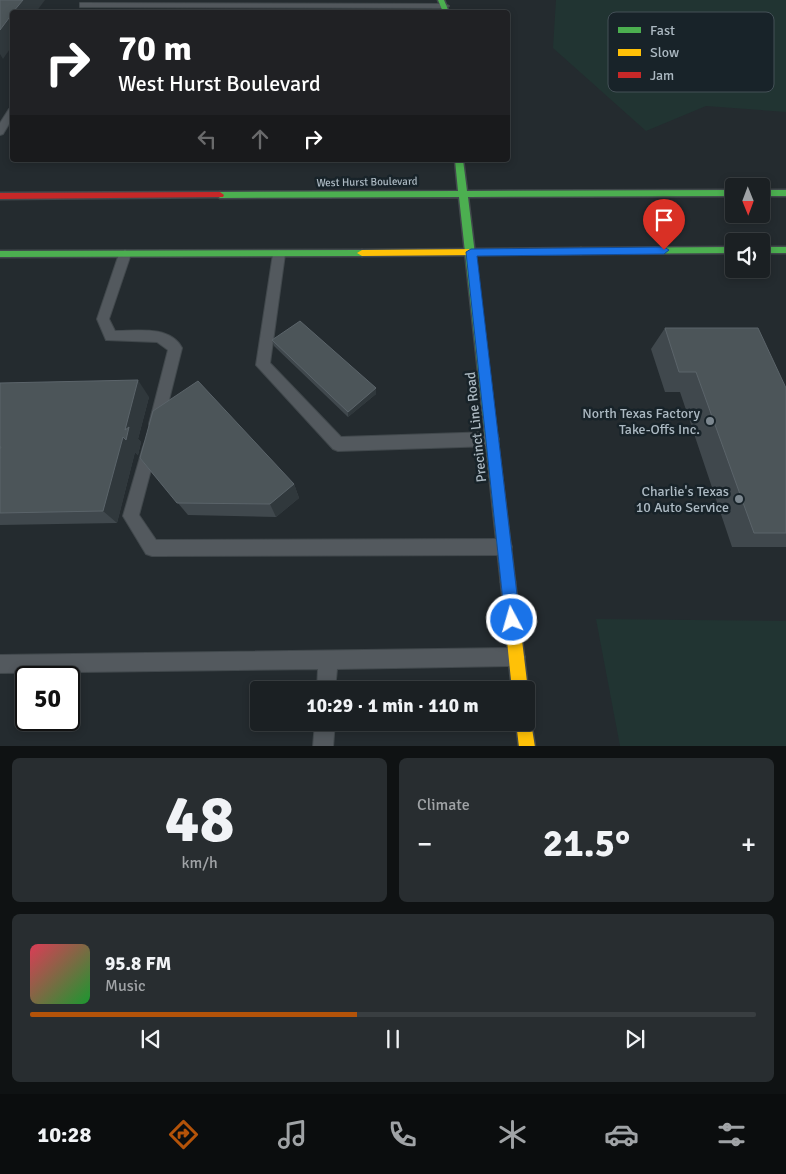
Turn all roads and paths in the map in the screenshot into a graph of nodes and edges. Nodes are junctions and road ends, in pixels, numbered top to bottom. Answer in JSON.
{"nodes":[{"id":1,"x":85,"y":2,"type":"edge"},
{"id":2,"x":445,"y":5,"type":"edge"},
{"id":3,"x":10,"y":114,"type":"edge"},
{"id":4,"x":0,"y":132,"type":"edge"},
{"id":5,"x":459,"y":162,"type":"edge"},
{"id":6,"x":463,"y":193,"type":"junction"},
{"id":7,"x":725,"y":193,"type":"edge"},
{"id":8,"x":770,"y":193,"type":"edge"},
{"id":9,"x":786,"y":193,"type":"edge"},
{"id":10,"x":0,"y":196,"type":"edge"},
{"id":11,"x":725,"y":250,"type":"edge"},
{"id":12,"x":770,"y":250,"type":"edge"},
{"id":13,"x":786,"y":250,"type":"edge"},
{"id":14,"x":471,"y":252,"type":"junction"},
{"id":15,"x":0,"y":254,"type":"edge"},
{"id":16,"x":125,"y":254,"type":"junction"},
{"id":17,"x":278,"y":254,"type":"junction"},
{"id":18,"x":492,"y":439,"type":"junction"},
{"id":19,"x":504,"y":547,"type":"junction"},
{"id":20,"x":517,"y":657,"type":"junction"},
{"id":21,"x":328,"y":660,"type":"junction"},
{"id":22,"x":0,"y":664,"type":"edge"},
{"id":23,"x":327,"y":681,"type":"edge"},
{"id":24,"x":519,"y":681,"type":"edge"},
{"id":25,"x":325,"y":731,"type":"edge"},
{"id":26,"x":525,"y":731,"type":"edge"},
{"id":27,"x":324,"y":746,"type":"edge"},
{"id":28,"x":527,"y":746,"type":"edge"}],
"edges":[{"from":1,"to":2,"type":"lane"},
{"from":3,"to":4,"type":"lane"},
{"from":5,"to":6,"type":"main road","name":"Precinct Line Road"},
{"from":6,"to":7,"type":"main road","name":"West Hurst Boulevard"},
{"from":6,"to":10,"type":"main road","name":"West Hurst Boulevard"},
{"from":6,"to":14,"type":"main road","name":"Precinct Line Road"},
{"from":8,"to":9,"type":"main road"},
{"from":11,"to":14,"type":"main road"},
{"from":12,"to":13,"type":"main road"},
{"from":14,"to":17,"type":"main road"},
{"from":14,"to":18,"type":"main road","name":"Precinct Line Road"},
{"from":15,"to":16,"type":"main road"},
{"from":16,"to":17,"type":"main road"},
{"from":16,"to":19,"type":"lane"},
{"from":17,"to":18,"type":"lane"},
{"from":18,"to":19,"type":"main road","name":"Precinct Line Road"},
{"from":19,"to":20,"type":"main road","name":"Precinct Line Road"},
{"from":20,"to":21,"type":"lane"},
{"from":20,"to":24,"type":"main road","name":"Precinct Line Road"},
{"from":21,"to":22,"type":"lane"},
{"from":21,"to":23,"type":"lane"},
{"from":25,"to":27,"type":"lane"},
{"from":26,"to":28,"type":"main road"}]}
